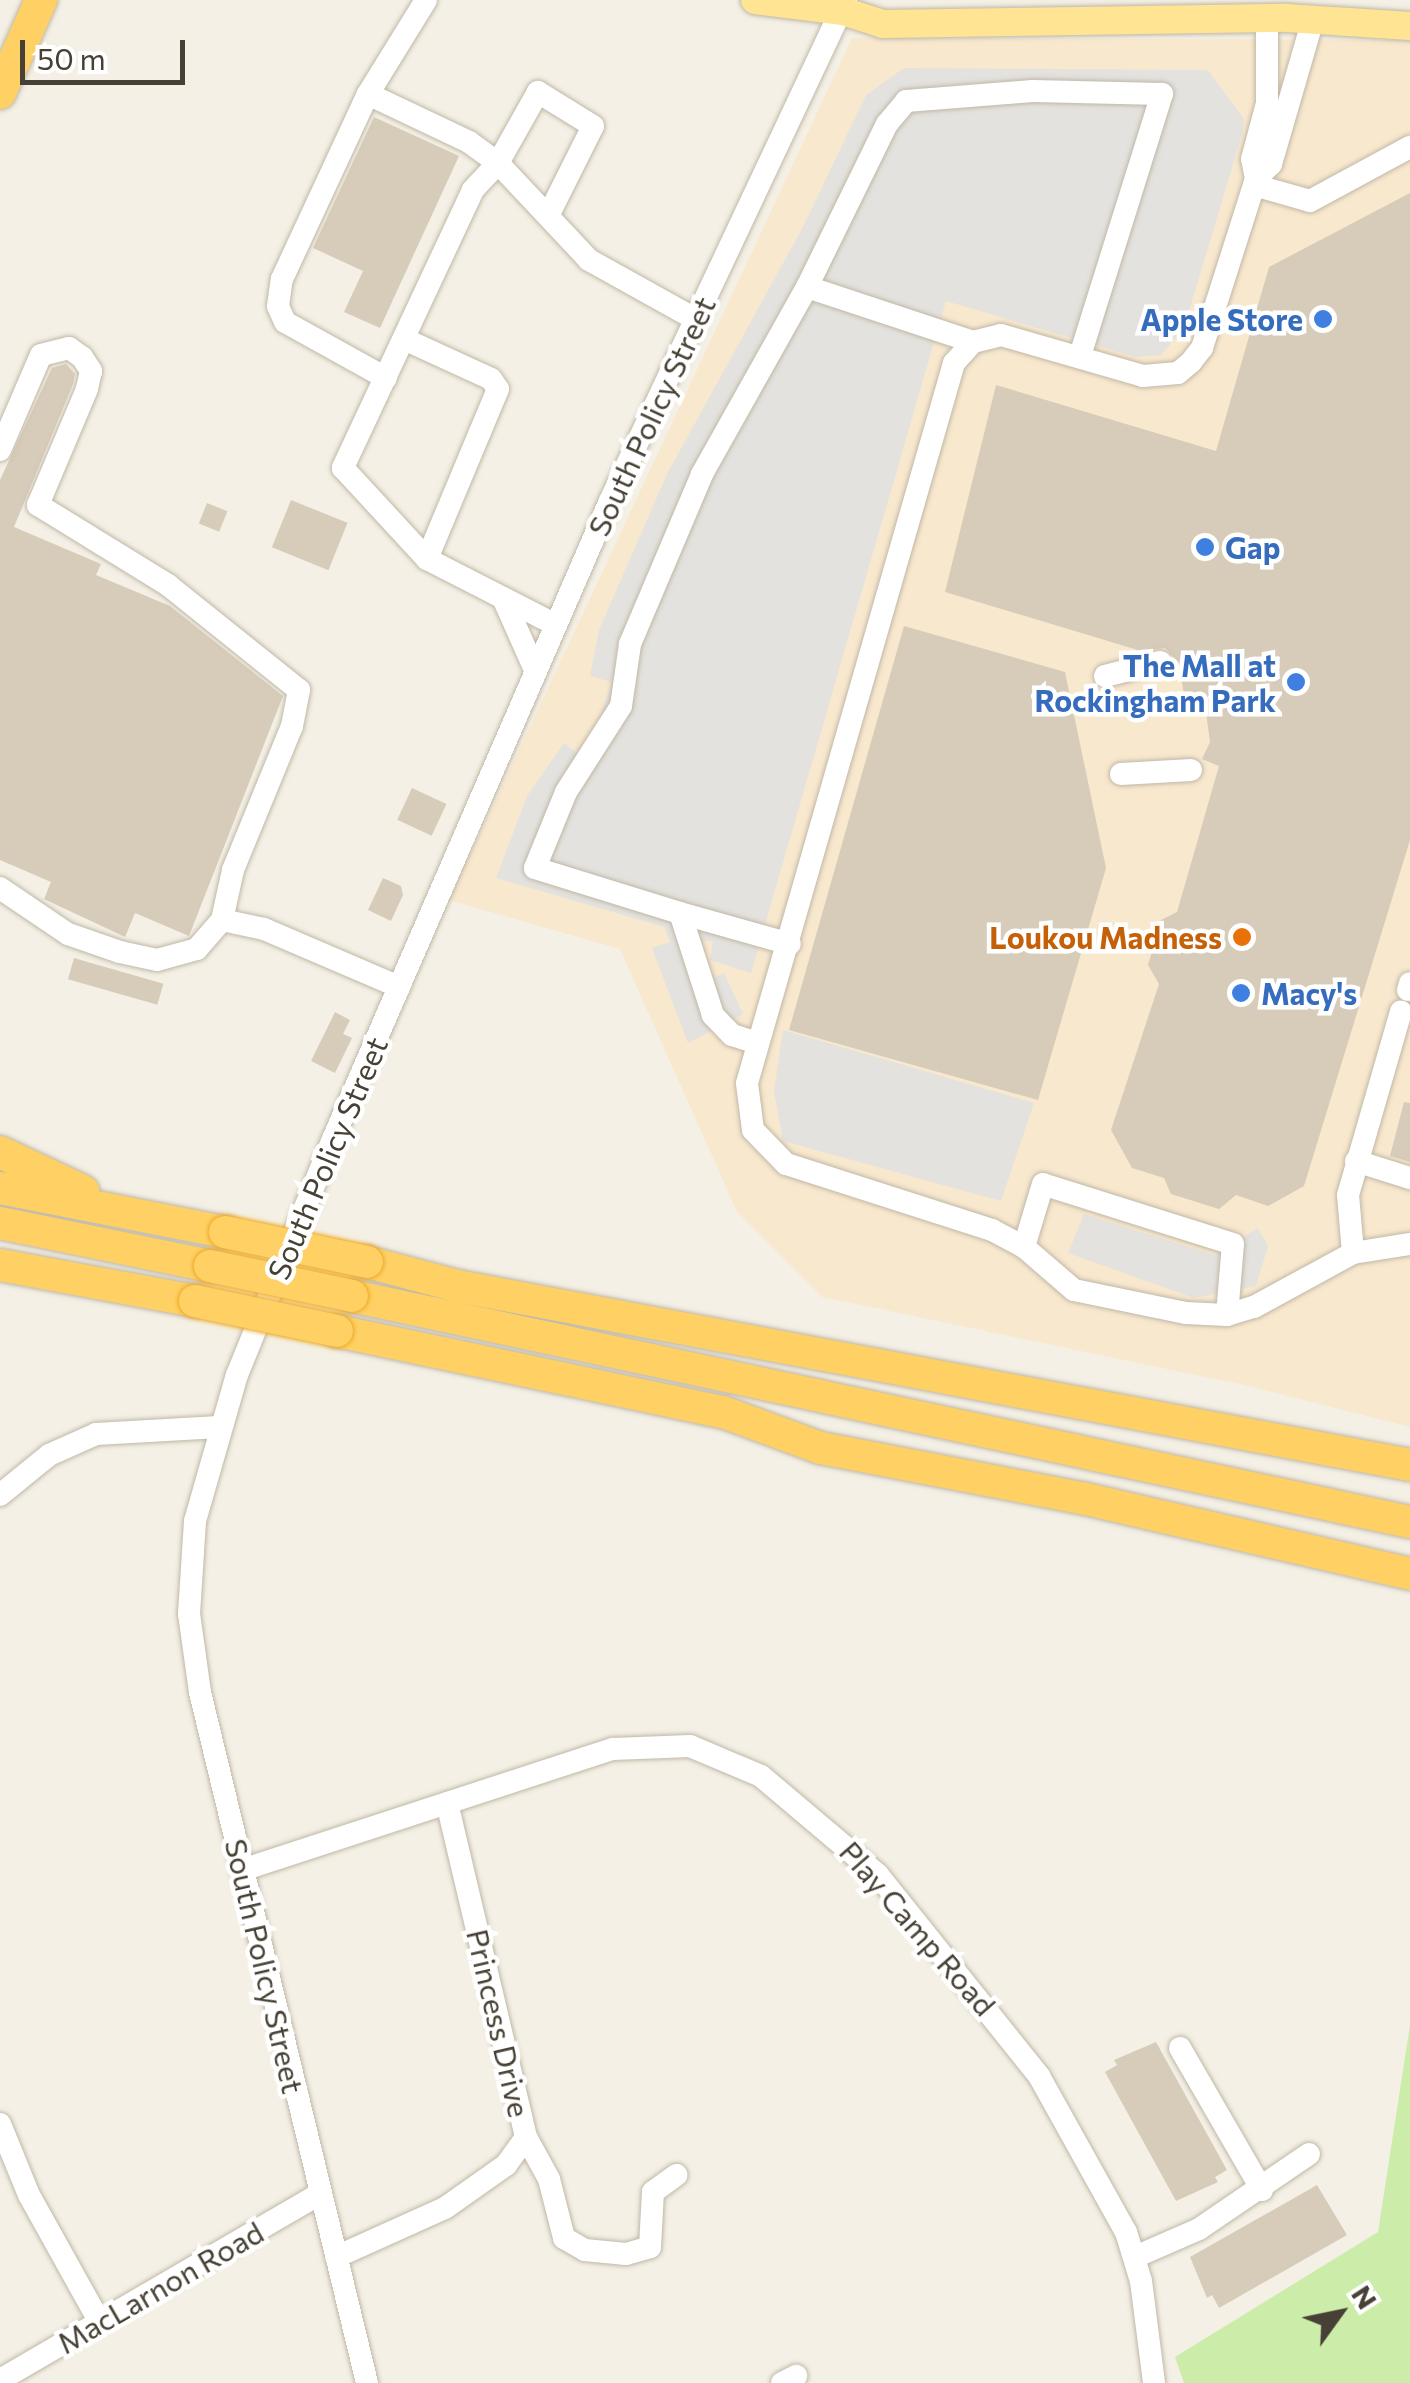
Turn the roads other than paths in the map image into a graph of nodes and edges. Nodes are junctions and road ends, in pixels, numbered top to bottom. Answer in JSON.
{"nodes":[{"id":1,"x":41,"y":0,"type":"edge"},
{"id":2,"x":426,"y":0,"type":"edge"},
{"id":3,"x":756,"y":0,"type":"edge"},
{"id":4,"x":876,"y":0,"type":"edge"},
{"id":5,"x":845,"y":6,"type":"edge"},
{"id":6,"x":1279,"y":14,"type":"edge"},
{"id":7,"x":1410,"y":26,"type":"edge"},
{"id":8,"x":0,"y":69,"type":"edge"},
{"id":9,"x":0,"y":94,"type":"edge"},
{"id":10,"x":368,"y":94,"type":"junction"},
{"id":11,"x":1410,"y":148,"type":"edge"},
{"id":12,"x":498,"y":163,"type":"junction"},
{"id":13,"x":1255,"y":182,"type":"junction"},
{"id":14,"x":549,"y":214,"type":"junction"},
{"id":15,"x":807,"y":287,"type":"junction"},
{"id":16,"x":695,"y":319,"type":"junction"},
{"id":17,"x":404,"y":339,"type":"junction"},
{"id":18,"x":973,"y":342,"type":"junction"},
{"id":19,"x":1080,"y":356,"type":"junction"},
{"id":20,"x":386,"y":378,"type":"junction"},
{"id":21,"x":0,"y":450,"type":"edge"},
{"id":22,"x":426,"y":559,"type":"junction"},
{"id":23,"x":503,"y":598,"type":"junction"},
{"id":24,"x":556,"y":625,"type":"junction"},
{"id":25,"x":1160,"y":662,"type":"dead end"},
{"id":26,"x":536,"y":672,"type":"junction"},
{"id":27,"x":1104,"y":676,"type":"dead end"},
{"id":28,"x":1191,"y":770,"type":"dead end"},
{"id":29,"x":1121,"y":774,"type":"dead end"},
{"id":30,"x":0,"y":888,"type":"edge"},
{"id":31,"x":680,"y":913,"type":"junction"},
{"id":32,"x":222,"y":920,"type":"junction"},
{"id":33,"x":790,"y":944,"type":"junction"},
{"id":34,"x":399,"y":987,"type":"junction"},
{"id":35,"x":1406,"y":995,"type":"edge"},
{"id":36,"x":757,"y":1044,"type":"junction"},
{"id":37,"x":0,"y":1152,"type":"edge"},
{"id":38,"x":1356,"y":1161,"type":"junction"},
{"id":39,"x":1410,"y":1178,"type":"edge"},
{"id":40,"x":0,"y":1188,"type":"edge"},
{"id":41,"x":128,"y":1212,"type":"junction"},
{"id":42,"x":0,"y":1224,"type":"edge"},
{"id":43,"x":1410,"y":1244,"type":"edge"},
{"id":44,"x":1024,"y":1247,"type":"junction"},
{"id":45,"x":1353,"y":1253,"type":"junction"},
{"id":46,"x":0,"y":1265,"type":"edge"},
{"id":47,"x":1227,"y":1315,"type":"junction"},
{"id":48,"x":723,"y":1412,"type":"junction"},
{"id":49,"x":887,"y":1416,"type":"junction"},
{"id":50,"x":219,"y":1426,"type":"junction"},
{"id":51,"x":1410,"y":1465,"type":"edge"},
{"id":52,"x":0,"y":1495,"type":"edge"},
{"id":53,"x":1410,"y":1522,"type":"edge"},
{"id":54,"x":1410,"y":1574,"type":"edge"},
{"id":55,"x":447,"y":1803,"type":"junction"},
{"id":56,"x":242,"y":1870,"type":"junction"},
{"id":57,"x":1180,"y":2048,"type":"dead end"},
{"id":58,"x":0,"y":2124,"type":"edge"},
{"id":59,"x":526,"y":2136,"type":"junction"},
{"id":60,"x":1309,"y":2154,"type":"dead end"},
{"id":61,"x":676,"y":2175,"type":"dead end"},
{"id":62,"x":1262,"y":2190,"type":"junction"},
{"id":63,"x":320,"y":2194,"type":"junction"},
{"id":64,"x":1135,"y":2257,"type":"junction"},
{"id":65,"x":336,"y":2258,"type":"junction"},
{"id":66,"x":99,"y":2320,"type":"junction"},
{"id":67,"x":0,"y":2380,"type":"edge"},
{"id":68,"x":367,"y":2383,"type":"edge"},
{"id":69,"x":1154,"y":2383,"type":"edge"}],
"edges":[{"from":1,"to":8,"type":"highway"},
{"from":1,"to":9,"type":"highway"},
{"from":2,"to":10,"type":"street"},
{"from":3,"to":5,"type":"main road"},
{"from":4,"to":5,"type":"main road"},
{"from":5,"to":6,"type":"main road"},
{"from":5,"to":16,"type":"street","name":"South Policy Street"},
{"from":6,"to":7,"type":"main road"},
{"from":6,"to":13,"type":"street"},
{"from":6,"to":13,"type":"street"},
{"from":10,"to":12,"type":"street"},
{"from":10,"to":20,"type":"street"},
{"from":11,"to":13,"type":"street"},
{"from":12,"to":14,"type":"street"},
{"from":12,"to":14,"type":"street"},
{"from":12,"to":17,"type":"street"},
{"from":13,"to":19,"type":"street"},
{"from":14,"to":16,"type":"street"},
{"from":15,"to":18,"type":"street"},
{"from":15,"to":19,"type":"street"},
{"from":15,"to":31,"type":"street"},
{"from":16,"to":24,"type":"street","name":"South Policy Street"},
{"from":17,"to":20,"type":"street"},
{"from":17,"to":22,"type":"street"},
{"from":18,"to":19,"type":"street"},
{"from":18,"to":33,"type":"street"},
{"from":20,"to":22,"type":"street"},
{"from":21,"to":32,"type":"street"},
{"from":22,"to":23,"type":"street"},
{"from":23,"to":24,"type":"street"},
{"from":23,"to":26,"type":"street"},
{"from":24,"to":26,"type":"street","name":"South Policy Street"},
{"from":25,"to":27,"type":"street"},
{"from":26,"to":34,"type":"street","name":"South Policy Street"},
{"from":28,"to":29,"type":"street"},
{"from":30,"to":32,"type":"street"},
{"from":31,"to":33,"type":"street"},
{"from":31,"to":36,"type":"street"},
{"from":32,"to":34,"type":"street"},
{"from":33,"to":36,"type":"street"},
{"from":34,"to":50,"type":"street","name":"South Policy Street"},
{"from":35,"to":38,"type":"street"},
{"from":36,"to":44,"type":"street"},
{"from":37,"to":41,"type":"highway"},
{"from":38,"to":39,"type":"street"},
{"from":38,"to":45,"type":"street"},
{"from":40,"to":41,"type":"highway"},
{"from":41,"to":51,"type":"highway","bridge":true},
{"from":42,"to":49,"type":"highway","bridge":true},
{"from":43,"to":45,"type":"street"},
{"from":44,"to":47,"type":"street"},
{"from":44,"to":47,"type":"street"},
{"from":45,"to":47,"type":"street"},
{"from":46,"to":48,"type":"highway","bridge":true},
{"from":48,"to":49,"type":"highway"},
{"from":48,"to":54,"type":"highway"},
{"from":49,"to":53,"type":"highway"},
{"from":50,"to":52,"type":"street"},
{"from":50,"to":56,"type":"street","name":"South Policy Street"},
{"from":55,"to":56,"type":"street","name":"Play Camp Road"},
{"from":55,"to":59,"type":"street","name":"Princess Drive"},
{"from":55,"to":64,"type":"street","name":"Play Camp Road"},
{"from":56,"to":63,"type":"street","name":"South Policy Street"},
{"from":57,"to":62,"type":"street"},
{"from":58,"to":66,"type":"street"},
{"from":59,"to":61,"type":"street"},
{"from":59,"to":65,"type":"street","name":"Princess Drive"},
{"from":60,"to":62,"type":"street"},
{"from":62,"to":64,"type":"street"},
{"from":63,"to":65,"type":"street","name":"South Policy Street"},
{"from":63,"to":66,"type":"street","name":"MacLarnon Road"},
{"from":64,"to":69,"type":"street","name":"Play Camp Road"},
{"from":65,"to":68,"type":"street","name":"South Policy Street"},
{"from":66,"to":67,"type":"street","name":"MacLarnon Road"}]}
